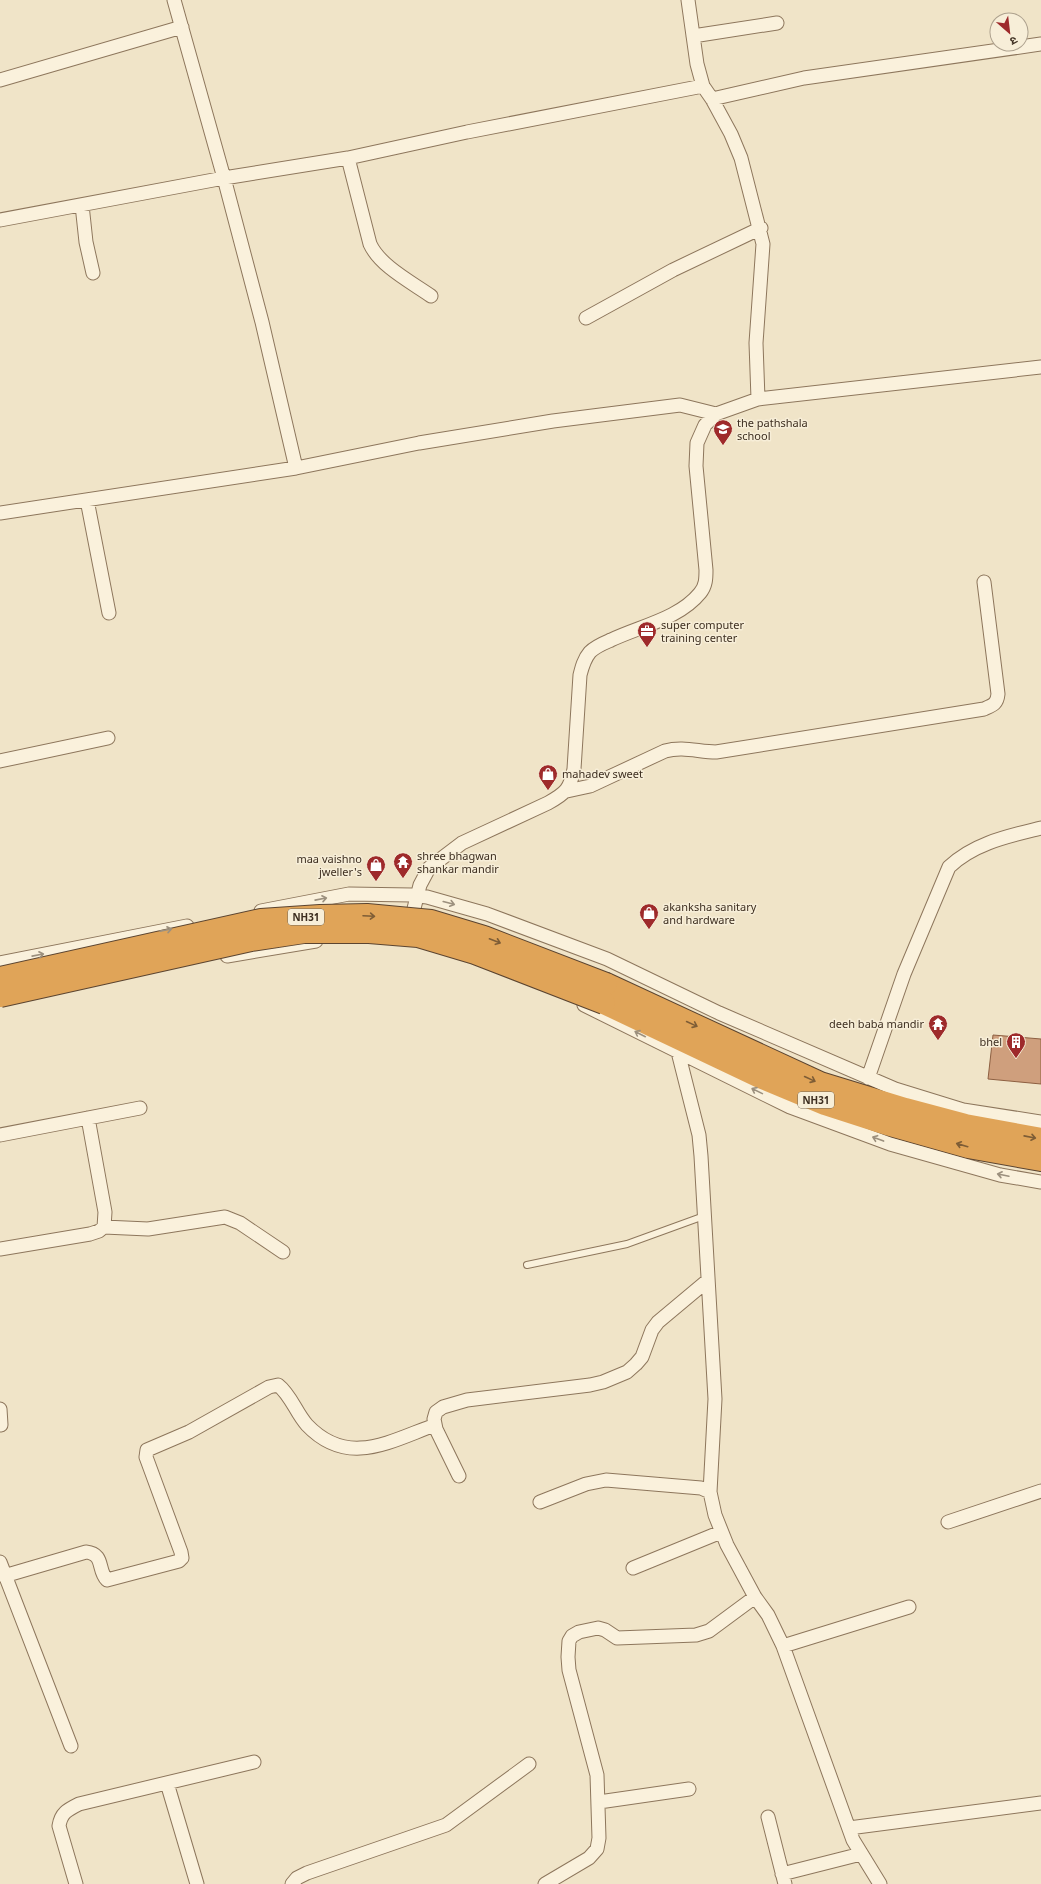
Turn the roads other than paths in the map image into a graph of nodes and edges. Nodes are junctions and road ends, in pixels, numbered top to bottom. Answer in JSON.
{"nodes":[{"id":1,"x":174,"y":0,"type":"edge"},
{"id":2,"x":688,"y":0,"type":"edge"},
{"id":3,"x":777,"y":23,"type":"dead end"},
{"id":4,"x":182,"y":27,"type":"junction"},
{"id":5,"x":693,"y":36,"type":"junction"},
{"id":6,"x":1041,"y":44,"type":"edge"},
{"id":7,"x":0,"y":80,"type":"edge"},
{"id":8,"x":703,"y":86,"type":"junction"},
{"id":9,"x":712,"y":99,"type":"junction"},
{"id":10,"x":348,"y":158,"type":"junction"},
{"id":11,"x":224,"y":178,"type":"junction"},
{"id":12,"x":82,"y":205,"type":"junction"},
{"id":13,"x":0,"y":220,"type":"edge"},
{"id":14,"x":760,"y":228,"type":"junction"},
{"id":15,"x":93,"y":273,"type":"dead end"},
{"id":16,"x":431,"y":296,"type":"dead end"},
{"id":17,"x":586,"y":318,"type":"dead end"},
{"id":18,"x":1041,"y":366,"type":"edge"},
{"id":19,"x":758,"y":399,"type":"junction"},
{"id":20,"x":716,"y":414,"type":"junction"},
{"id":21,"x":296,"y":468,"type":"junction"},
{"id":22,"x":87,"y":500,"type":"junction"},
{"id":23,"x":0,"y":513,"type":"edge"},
{"id":24,"x":984,"y":582,"type":"dead end"},
{"id":25,"x":109,"y":613,"type":"dead end"},
{"id":26,"x":108,"y":738,"type":"dead end"},
{"id":27,"x":0,"y":761,"type":"edge"},
{"id":28,"x":567,"y":791,"type":"junction"},
{"id":29,"x":1041,"y":828,"type":"edge"},
{"id":30,"x":418,"y":896,"type":"junction"},
{"id":31,"x":405,"y":942,"type":"junction"},
{"id":32,"x":0,"y":963,"type":"edge"},
{"id":33,"x":0,"y":978,"type":"edge"},
{"id":34,"x":605,"y":994,"type":"junction"},
{"id":35,"x":0,"y":996,"type":"edge"},
{"id":36,"x":0,"y":1004,"type":"edge"},
{"id":37,"x":678,"y":1052,"type":"junction"},
{"id":38,"x":868,"y":1078,"type":"junction"},
{"id":39,"x":140,"y":1108,"type":"dead end"},
{"id":40,"x":88,"y":1118,"type":"junction"},
{"id":41,"x":1041,"y":1122,"type":"edge"},
{"id":42,"x":0,"y":1135,"type":"edge"},
{"id":43,"x":1041,"y":1139,"type":"edge"},
{"id":44,"x":1041,"y":1160,"type":"edge"},
{"id":45,"x":1041,"y":1182,"type":"edge"},
{"id":46,"x":704,"y":1216,"type":"junction"},
{"id":47,"x":104,"y":1227,"type":"junction"},
{"id":48,"x":0,"y":1249,"type":"edge"},
{"id":49,"x":283,"y":1252,"type":"dead end"},
{"id":50,"x":527,"y":1265,"type":"dead end"},
{"id":51,"x":707,"y":1281,"type":"junction"},
{"id":52,"x":0,"y":1409,"type":"edge"},
{"id":53,"x":1,"y":1425,"type":"dead end"},
{"id":54,"x":435,"y":1425,"type":"junction"},
{"id":55,"x":459,"y":1476,"type":"dead end"},
{"id":56,"x":1041,"y":1491,"type":"edge"},
{"id":57,"x":710,"y":1492,"type":"junction"},
{"id":58,"x":540,"y":1502,"type":"dead end"},
{"id":59,"x":948,"y":1522,"type":"dead end"},
{"id":60,"x":721,"y":1532,"type":"junction"},
{"id":61,"x":0,"y":1562,"type":"edge"},
{"id":62,"x":633,"y":1568,"type":"dead end"},
{"id":63,"x":4,"y":1576,"type":"junction"},
{"id":64,"x":756,"y":1597,"type":"junction"},
{"id":65,"x":909,"y":1607,"type":"dead end"},
{"id":66,"x":783,"y":1646,"type":"junction"},
{"id":67,"x":71,"y":1746,"type":"dead end"},
{"id":68,"x":254,"y":1762,"type":"dead end"},
{"id":69,"x":529,"y":1764,"type":"dead end"},
{"id":70,"x":167,"y":1783,"type":"junction"},
{"id":71,"x":689,"y":1789,"type":"dead end"},
{"id":72,"x":599,"y":1802,"type":"junction"},
{"id":73,"x":1041,"y":1803,"type":"edge"},
{"id":74,"x":768,"y":1817,"type":"dead end"},
{"id":75,"x":849,"y":1828,"type":"junction"},
{"id":76,"x":861,"y":1854,"type":"junction"},
{"id":77,"x":784,"y":1879,"type":"edge"},
{"id":78,"x":76,"y":1884,"type":"edge"},
{"id":79,"x":197,"y":1884,"type":"edge"},
{"id":80,"x":292,"y":1884,"type":"edge"},
{"id":81,"x":544,"y":1884,"type":"edge"},
{"id":82,"x":880,"y":1884,"type":"edge"}],
"edges":[{"from":1,"to":4,"type":"street"},
{"from":2,"to":5,"type":"street"},
{"from":3,"to":5,"type":"street"},
{"from":4,"to":7,"type":"street"},
{"from":4,"to":11,"type":"street"},
{"from":5,"to":8,"type":"street"},
{"from":6,"to":9,"type":"street"},
{"from":8,"to":9,"type":"street"},
{"from":8,"to":10,"type":"street"},
{"from":9,"to":14,"type":"street"},
{"from":10,"to":11,"type":"street"},
{"from":10,"to":16,"type":"street"},
{"from":11,"to":12,"type":"street"},
{"from":11,"to":21,"type":"street"},
{"from":12,"to":13,"type":"street"},
{"from":12,"to":15,"type":"street"},
{"from":14,"to":17,"type":"street"},
{"from":14,"to":19,"type":"street"},
{"from":18,"to":19,"type":"street"},
{"from":19,"to":20,"type":"street"},
{"from":20,"to":21,"type":"street"},
{"from":20,"to":28,"type":"street"},
{"from":21,"to":22,"type":"street"},
{"from":22,"to":23,"type":"street"},
{"from":22,"to":25,"type":"street"},
{"from":24,"to":28,"type":"street"},
{"from":26,"to":27,"type":"street"},
{"from":28,"to":30,"type":"street"},
{"from":29,"to":38,"type":"street"},
{"from":30,"to":31,"type":"street"},
{"from":32,"to":30,"type":"street","one_way":true},
{"from":30,"to":38,"type":"street","one_way":true},
{"from":31,"to":36,"type":"street"},
{"from":37,"to":31,"type":"street","one_way":true},
{"from":33,"to":34,"type":"highway","number":"NH31","one_way":true,"bridge":true},
{"from":34,"to":35,"type":"highway","number":"NH31","bridge":true},
{"from":34,"to":43,"type":"highway","number":"NH31","one_way":true},
{"from":44,"to":34,"type":"highway","number":"NH31","one_way":true},
{"from":45,"to":37,"type":"street","one_way":true},
{"from":37,"to":46,"type":"street"},
{"from":38,"to":41,"type":"street"},
{"from":39,"to":40,"type":"street"},
{"from":40,"to":42,"type":"street"},
{"from":40,"to":47,"type":"street"},
{"from":46,"to":50,"type":"lane"},
{"from":46,"to":51,"type":"street"},
{"from":47,"to":48,"type":"street"},
{"from":47,"to":49,"type":"street"},
{"from":51,"to":54,"type":"street"},
{"from":51,"to":57,"type":"street"},
{"from":52,"to":53,"type":"street"},
{"from":54,"to":55,"type":"street"},
{"from":54,"to":63,"type":"street"},
{"from":56,"to":59,"type":"street"},
{"from":57,"to":58,"type":"street"},
{"from":57,"to":60,"type":"street"},
{"from":60,"to":62,"type":"street"},
{"from":60,"to":64,"type":"street"},
{"from":61,"to":63,"type":"street"},
{"from":63,"to":67,"type":"street"},
{"from":64,"to":66,"type":"street"},
{"from":64,"to":72,"type":"street"},
{"from":65,"to":66,"type":"street"},
{"from":66,"to":75,"type":"street"},
{"from":68,"to":70,"type":"street"},
{"from":69,"to":80,"type":"street"},
{"from":70,"to":78,"type":"street"},
{"from":70,"to":79,"type":"street"},
{"from":71,"to":72,"type":"street"},
{"from":72,"to":81,"type":"street"},
{"from":73,"to":75,"type":"street"},
{"from":74,"to":77,"type":"street"},
{"from":75,"to":76,"type":"street"},
{"from":76,"to":77,"type":"street"},
{"from":76,"to":82,"type":"street"}]}
